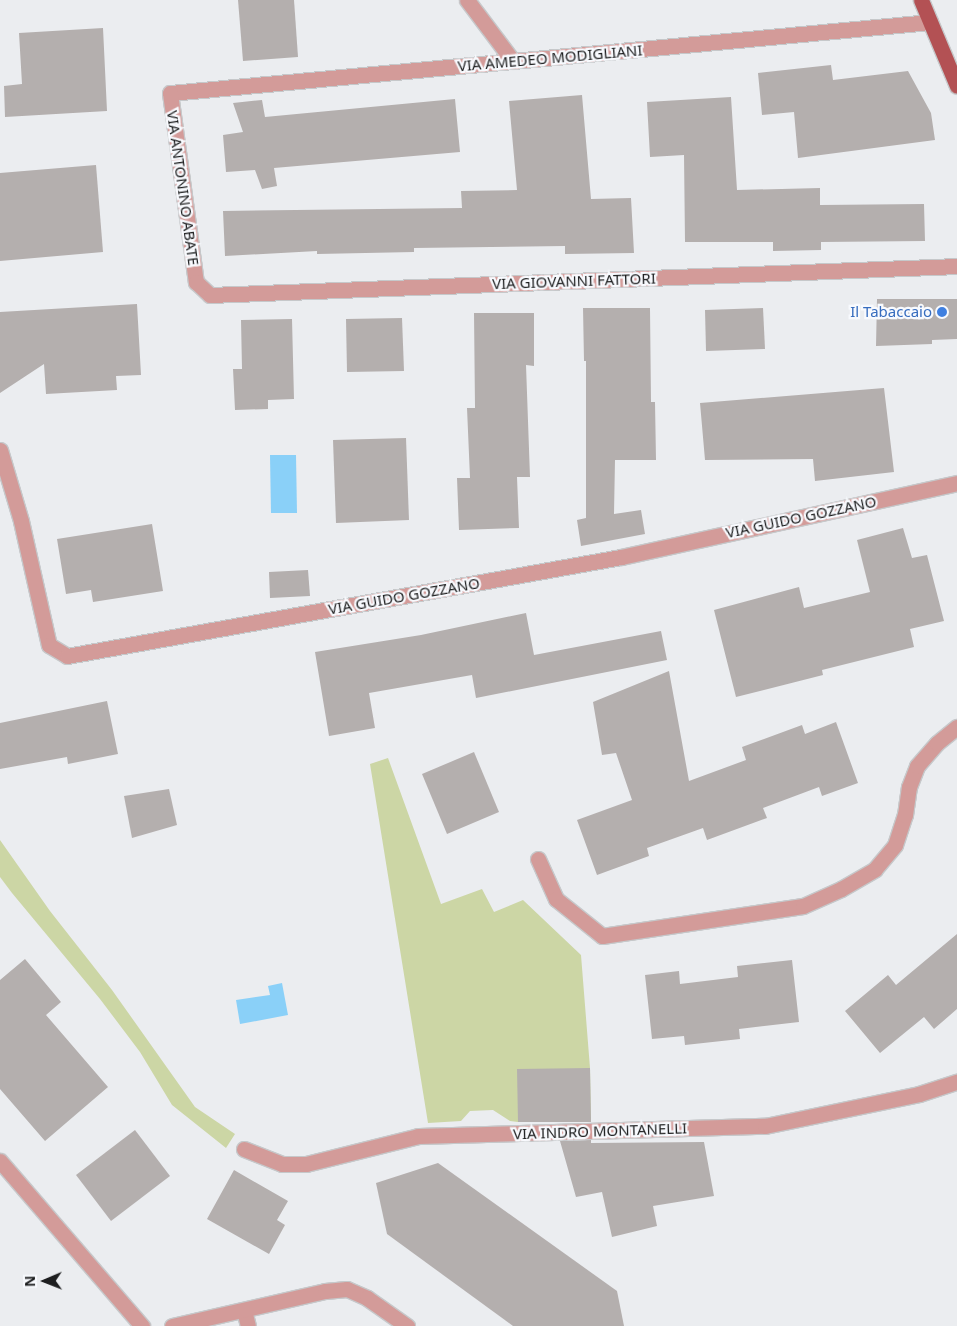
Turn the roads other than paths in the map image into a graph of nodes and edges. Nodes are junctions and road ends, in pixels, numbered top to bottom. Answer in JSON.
{"nodes":[{"id":1,"x":466,"y":0,"type":"edge"},
{"id":2,"x":921,"y":0,"type":"edge"},
{"id":3,"x":930,"y":22,"type":"junction"},
{"id":4,"x":513,"y":61,"type":"junction"},
{"id":5,"x":955,"y":77,"type":"edge"},
{"id":6,"x":170,"y":93,"type":"joint"},
{"id":7,"x":957,"y":266,"type":"edge"},
{"id":8,"x":196,"y":282,"type":"joint"},
{"id":9,"x":0,"y":450,"type":"edge"},
{"id":10,"x":957,"y":483,"type":"edge"},
{"id":11,"x":957,"y":727,"type":"edge"},
{"id":12,"x":538,"y":859,"type":"dead end"},
{"id":13,"x":957,"y":1082,"type":"edge"},
{"id":14,"x":244,"y":1149,"type":"dead end"},
{"id":15,"x":0,"y":1161,"type":"edge"},
{"id":16,"x":244,"y":1310,"type":"junction"},
{"id":17,"x":142,"y":1326,"type":"edge"},
{"id":18,"x":172,"y":1326,"type":"edge"},
{"id":19,"x":248,"y":1326,"type":"edge"},
{"id":20,"x":407,"y":1326,"type":"edge"}],
"edges":[{"from":1,"to":4,"type":"street"},
{"from":2,"to":3,"type":"main road"},
{"from":3,"to":4,"type":"street","name":"VIA AMEDEO MODIGLIANI"},
{"from":3,"to":5,"type":"main road"},
{"from":4,"to":6,"type":"street","name":"VIA AMEDEO MODIGLIANI"},
{"from":6,"to":8,"type":"street","name":"VIA ANTONINO ABATE"},
{"from":7,"to":8,"type":"street","name":"VIA GIOVANNI FATTORI"},
{"from":9,"to":10,"type":"street","name":"VIA GUIDO GOZZANO"},
{"from":11,"to":12,"type":"street"},
{"from":13,"to":14,"type":"street","name":"VIA INDRO MONTANELLI"},
{"from":15,"to":17,"type":"street"},
{"from":16,"to":18,"type":"street"},
{"from":16,"to":19,"type":"street"},
{"from":16,"to":20,"type":"street"}]}
